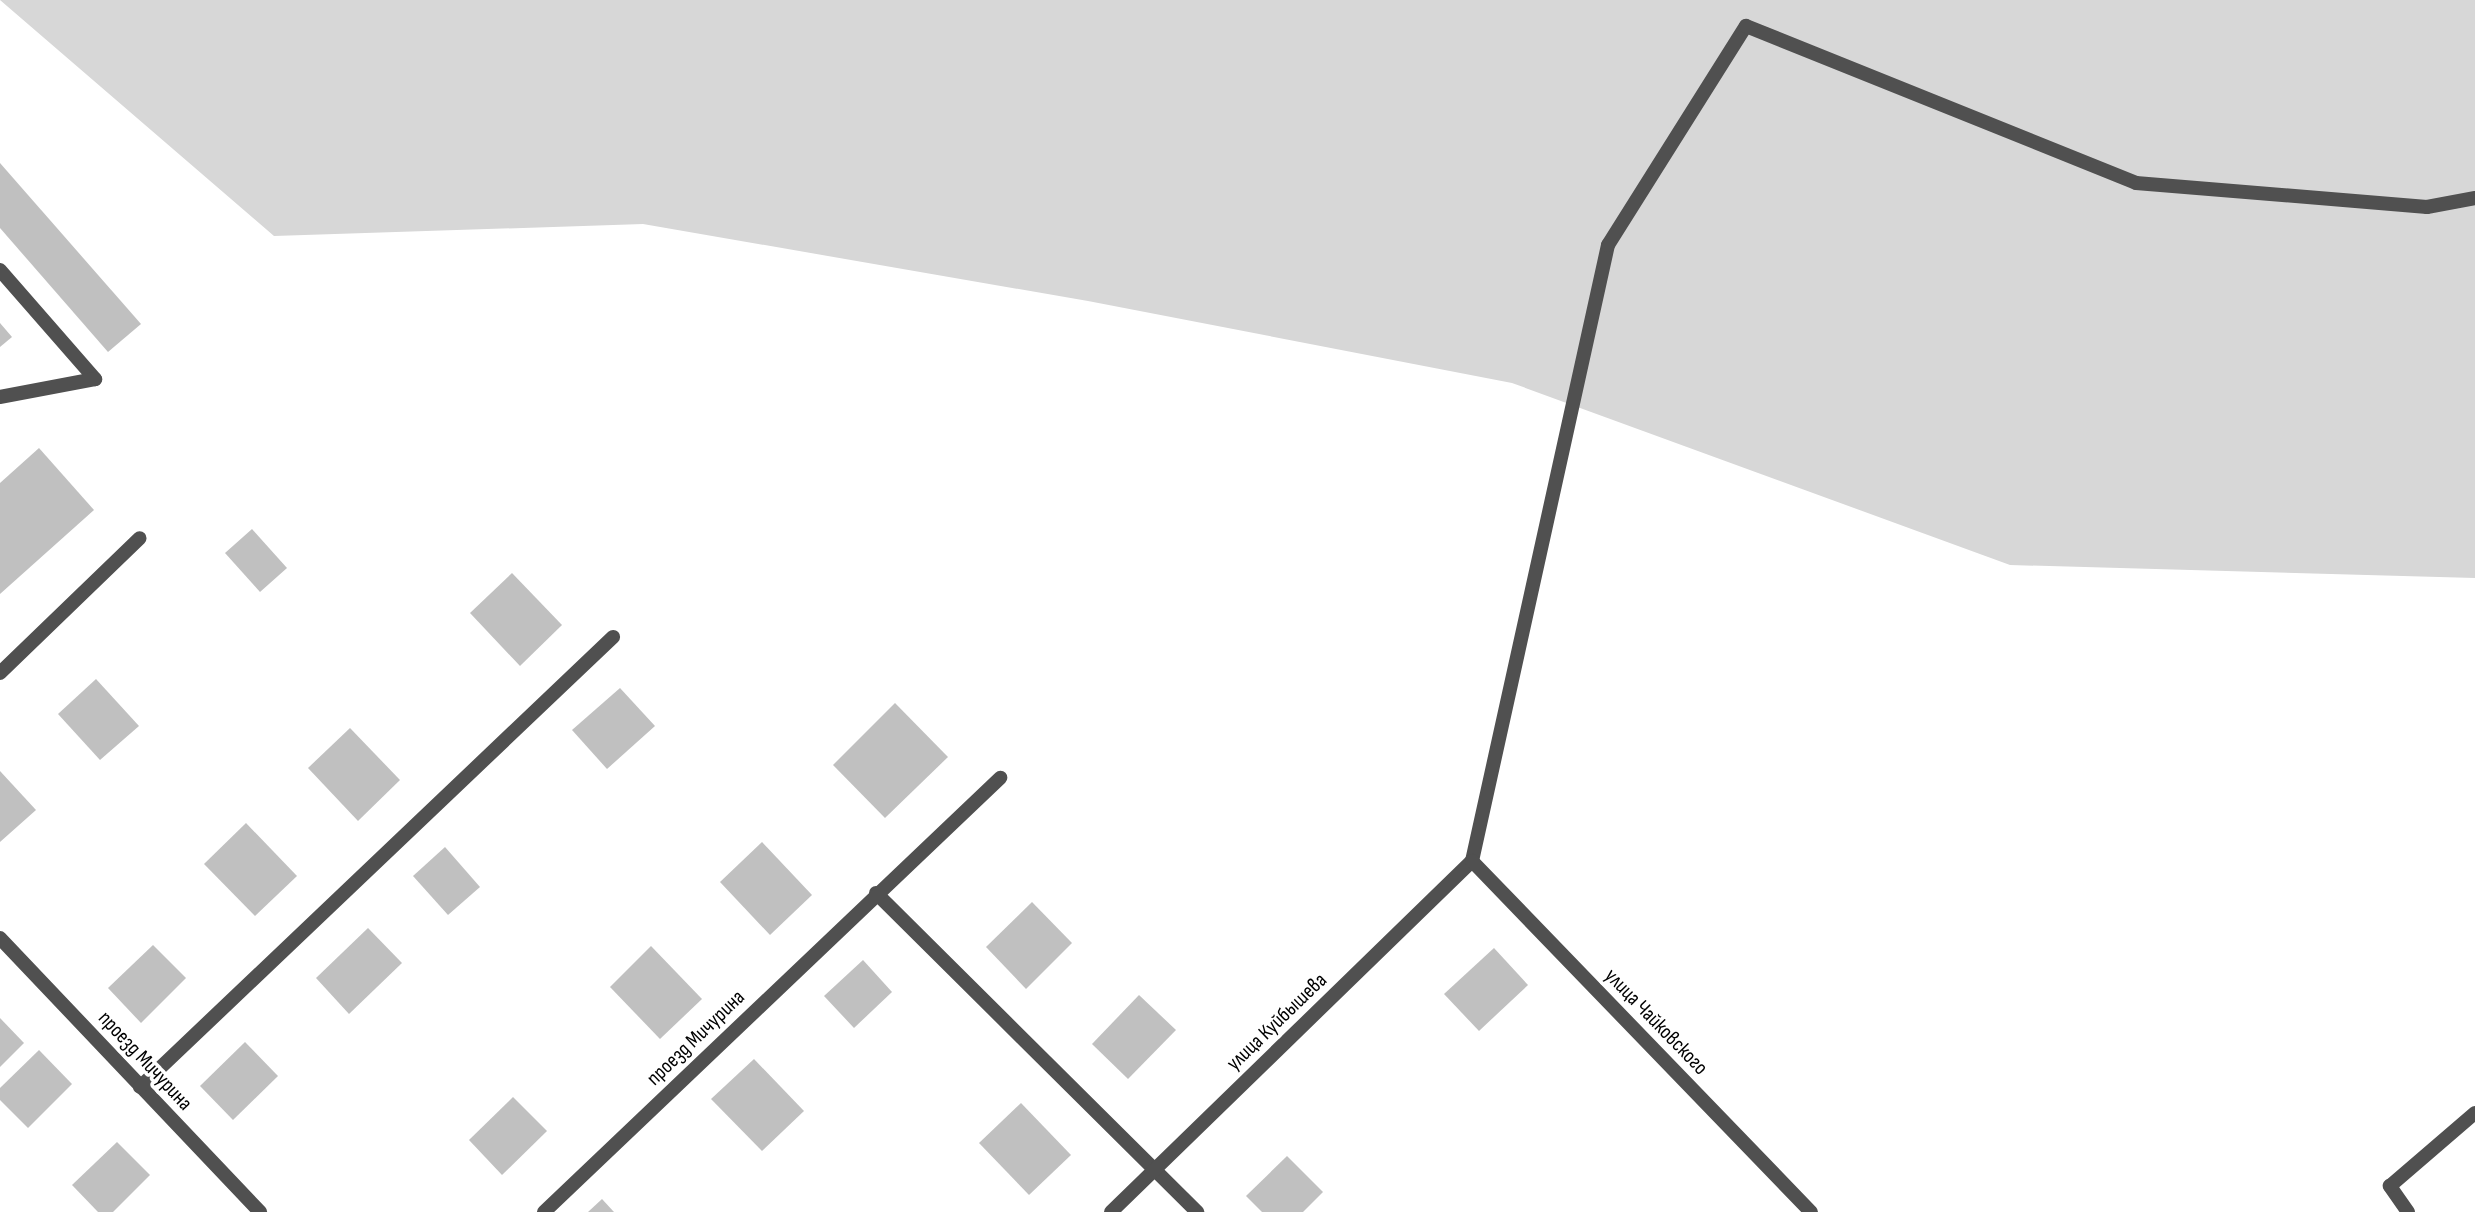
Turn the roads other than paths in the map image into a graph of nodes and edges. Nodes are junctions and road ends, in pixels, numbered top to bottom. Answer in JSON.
{"nodes":[{"id":1,"x":2475,"y":198,"type":"edge"},
{"id":2,"x":0,"y":270,"type":"edge"},
{"id":3,"x":0,"y":397,"type":"edge"},
{"id":4,"x":140,"y":538,"type":"dead end"},
{"id":5,"x":613,"y":637,"type":"dead end"},
{"id":6,"x":0,"y":673,"type":"edge"},
{"id":7,"x":1000,"y":778,"type":"dead end"},
{"id":8,"x":1472,"y":861,"type":"junction"},
{"id":9,"x":877,"y":893,"type":"junction"},
{"id":10,"x":0,"y":938,"type":"edge"},
{"id":11,"x":140,"y":1087,"type":"junction"},
{"id":12,"x":2475,"y":1113,"type":"edge"},
{"id":13,"x":1156,"y":1168,"type":"junction"},
{"id":14,"x":1803,"y":1209,"type":"edge"},
{"id":15,"x":260,"y":1212,"type":"edge"},
{"id":16,"x":544,"y":1212,"type":"edge"},
{"id":17,"x":1111,"y":1212,"type":"edge"},
{"id":18,"x":1197,"y":1212,"type":"edge"},
{"id":19,"x":2408,"y":1212,"type":"edge"}],
"edges":[{"from":1,"to":8,"type":"street"},
{"from":2,"to":3,"type":"street"},
{"from":4,"to":6,"type":"street"},
{"from":5,"to":11,"type":"street"},
{"from":7,"to":9,"type":"street","name":"проезд Мичурина"},
{"from":8,"to":13,"type":"street","name":"улица Куйбышева"},
{"from":8,"to":14,"type":"street","name":"улица Чайковского"},
{"from":9,"to":13,"type":"street"},
{"from":9,"to":16,"type":"street","name":"проезд Мичурина"},
{"from":10,"to":11,"type":"street","name":"проезд Мичурина"},
{"from":11,"to":15,"type":"street","name":"проезд Мичурина"},
{"from":12,"to":19,"type":"street"},
{"from":13,"to":17,"type":"street","name":"улица Куйбышева"},
{"from":13,"to":18,"type":"street"}]}
